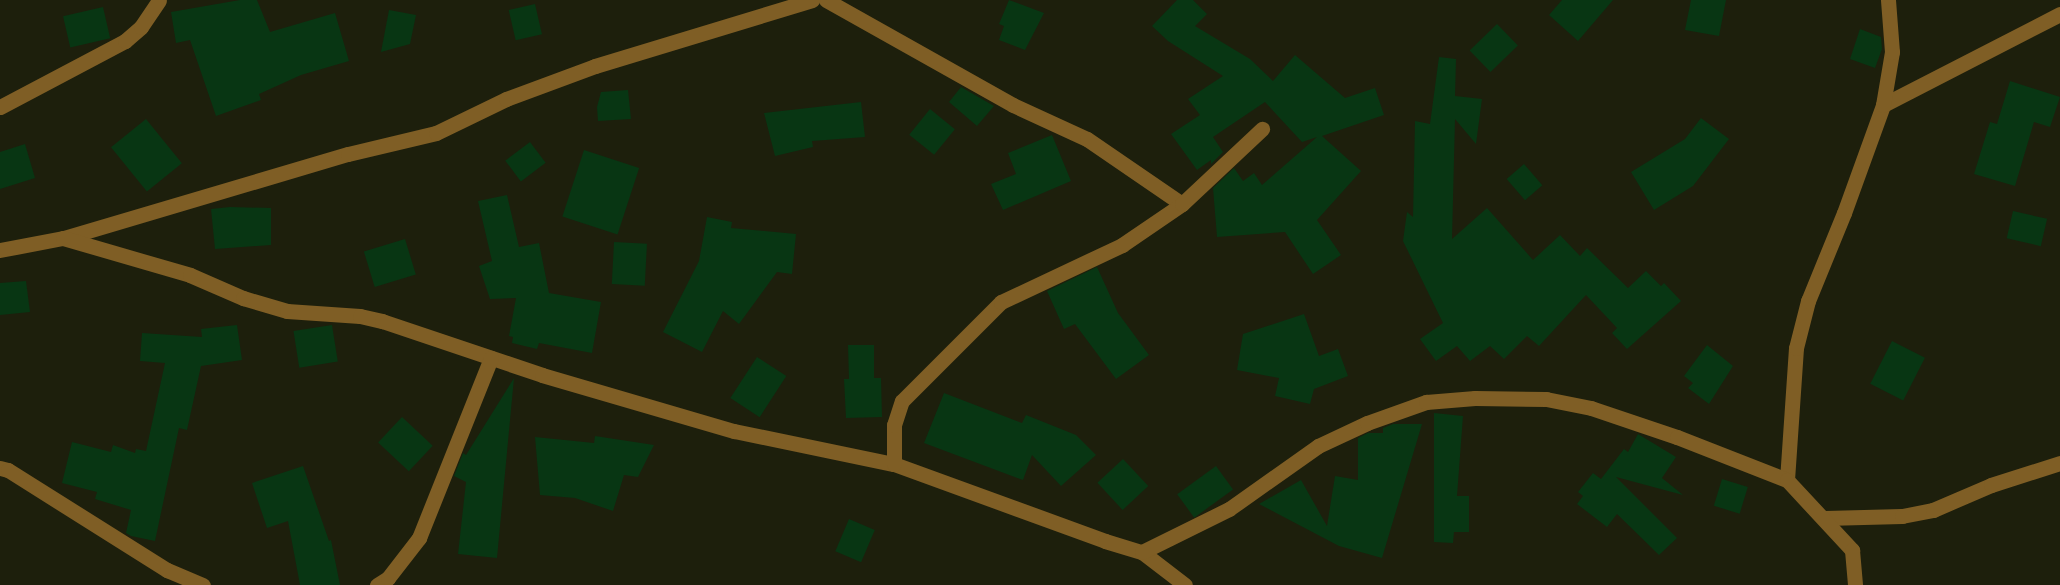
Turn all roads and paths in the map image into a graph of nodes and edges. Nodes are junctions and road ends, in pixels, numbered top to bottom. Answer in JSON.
{"nodes":[{"id":1,"x":159,"y":0,"type":"edge"},
{"id":2,"x":812,"y":0,"type":"edge"},
{"id":3,"x":826,"y":0,"type":"edge"},
{"id":4,"x":1888,"y":0,"type":"edge"},
{"id":5,"x":2060,"y":14,"type":"edge"},
{"id":6,"x":1883,"y":105,"type":"junction"},
{"id":7,"x":0,"y":107,"type":"edge"},
{"id":8,"x":1262,"y":129,"type":"dead end"},
{"id":9,"x":1182,"y":204,"type":"junction"},
{"id":10,"x":63,"y":238,"type":"junction"},
{"id":11,"x":0,"y":250,"type":"edge"},
{"id":12,"x":491,"y":358,"type":"junction"},
{"id":13,"x":2060,"y":463,"type":"edge"},
{"id":14,"x":894,"y":464,"type":"junction"},
{"id":15,"x":0,"y":468,"type":"edge"},
{"id":16,"x":1787,"y":480,"type":"junction"},
{"id":17,"x":1825,"y":518,"type":"junction"},
{"id":18,"x":1142,"y":552,"type":"junction"},
{"id":19,"x":203,"y":585,"type":"edge"},
{"id":20,"x":377,"y":585,"type":"edge"},
{"id":21,"x":1185,"y":585,"type":"edge"},
{"id":22,"x":1855,"y":585,"type":"edge"}],
"edges":[{"from":1,"to":7,"type":"street"},
{"from":2,"to":10,"type":"street"},
{"from":3,"to":9,"type":"street"},
{"from":4,"to":6,"type":"street"},
{"from":5,"to":6,"type":"street"},
{"from":6,"to":16,"type":"street"},
{"from":8,"to":9,"type":"street"},
{"from":9,"to":14,"type":"street"},
{"from":10,"to":11,"type":"street"},
{"from":10,"to":12,"type":"street"},
{"from":12,"to":14,"type":"street"},
{"from":12,"to":20,"type":"street"},
{"from":13,"to":17,"type":"street"},
{"from":14,"to":18,"type":"street"},
{"from":15,"to":19,"type":"street"},
{"from":16,"to":17,"type":"street"},
{"from":16,"to":18,"type":"street"},
{"from":17,"to":22,"type":"street"},
{"from":18,"to":21,"type":"street"}]}
